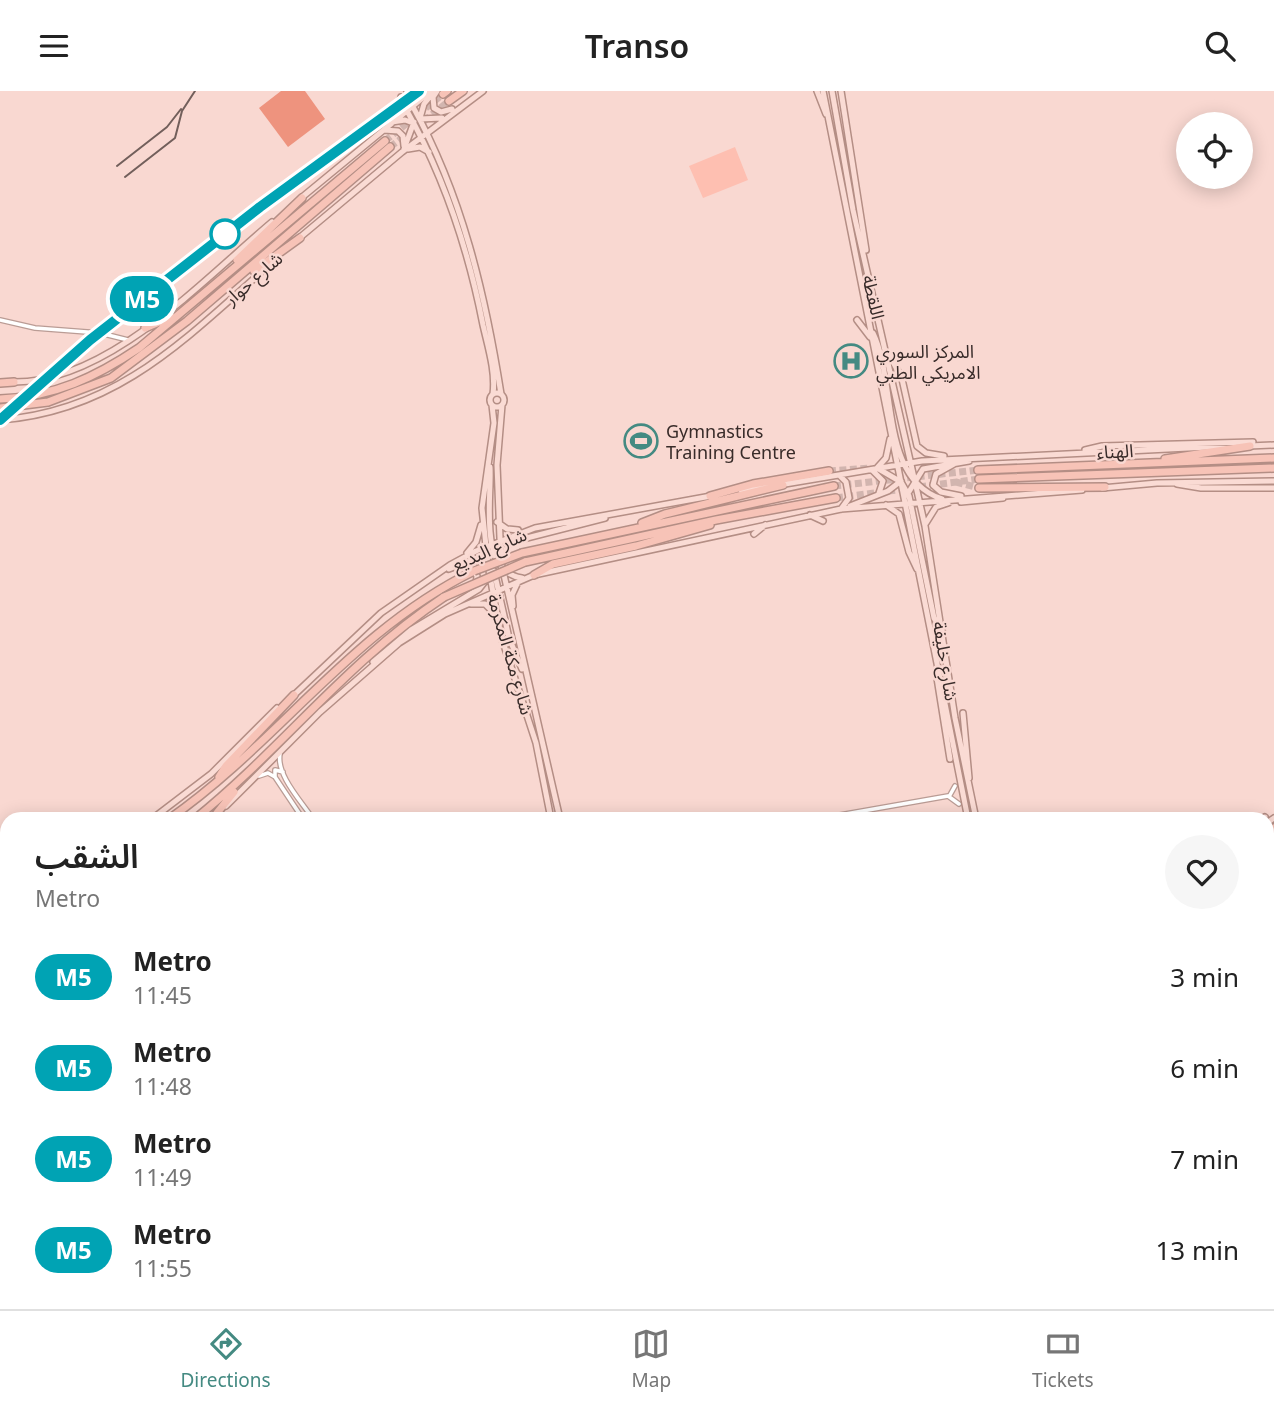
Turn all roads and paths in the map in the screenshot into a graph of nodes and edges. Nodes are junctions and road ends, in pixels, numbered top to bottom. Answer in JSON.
{"nodes":[{"id":1,"x":463,"y":91,"type":"edge"},
{"id":2,"x":483,"y":91,"type":"edge"},
{"id":3,"x":817,"y":91,"type":"edge"},
{"id":4,"x":824,"y":91,"type":"edge"},
{"id":5,"x":832,"y":91,"type":"edge"},
{"id":6,"x":841,"y":91,"type":"edge"},
{"id":7,"x":407,"y":92,"type":"edge"},
{"id":8,"x":437,"y":92,"type":"edge"},
{"id":9,"x":401,"y":97,"type":"dead end"},
{"id":10,"x":449,"y":101,"type":"tunnel mouth"},
{"id":11,"x":463,"y":104,"type":"junction"},
{"id":12,"x":409,"y":107,"type":"junction"},
{"id":13,"x":448,"y":116,"type":"junction"},
{"id":14,"x":850,"y":117,"type":"dead end"},
{"id":15,"x":396,"y":118,"type":"junction"},
{"id":16,"x":829,"y":120,"type":"junction"},
{"id":17,"x":417,"y":121,"type":"junction"},
{"id":18,"x":390,"y":123,"type":"junction"},
{"id":19,"x":848,"y":130,"type":"junction"},
{"id":20,"x":381,"y":131,"type":"junction"},
{"id":21,"x":425,"y":134,"type":"junction"},
{"id":22,"x":434,"y":146,"type":"junction"},
{"id":23,"x":402,"y":152,"type":"junction"},
{"id":24,"x":431,"y":154,"type":"junction"},
{"id":25,"x":302,"y":198,"type":"junction"},
{"id":26,"x":300,"y":237,"type":"junction"},
{"id":27,"x":866,"y":264,"type":"junction"},
{"id":28,"x":223,"y":277,"type":"junction"},
{"id":29,"x":229,"y":286,"type":"junction"},
{"id":30,"x":181,"y":312,"type":"junction"},
{"id":31,"x":0,"y":320,"type":"edge"},
{"id":32,"x":857,"y":320,"type":"dead end"},
{"id":33,"x":869,"y":325,"type":"junction"},
{"id":34,"x":145,"y":328,"type":"junction"},
{"id":35,"x":113,"y":337,"type":"junction"},
{"id":36,"x":131,"y":339,"type":"junction"},
{"id":37,"x":872,"y":340,"type":"junction"},
{"id":38,"x":115,"y":350,"type":"junction"},
{"id":39,"x":887,"y":352,"type":"junction"},
{"id":40,"x":0,"y":382,"type":"edge"},
{"id":41,"x":14,"y":382,"type":"joint"},
{"id":42,"x":493,"y":394,"type":"junction"},
{"id":43,"x":502,"y":394,"type":"junction"},
{"id":44,"x":0,"y":399,"type":"edge"},
{"id":45,"x":492,"y":405,"type":"junction"},
{"id":46,"x":502,"y":405,"type":"junction"},
{"id":47,"x":0,"y":408,"type":"edge"},
{"id":48,"x":0,"y":420,"type":"edge"},
{"id":49,"x":891,"y":433,"type":"junction"},
{"id":50,"x":1274,"y":444,"type":"edge"},
{"id":51,"x":1250,"y":446,"type":"junction"},
{"id":52,"x":1081,"y":452,"type":"junction"},
{"id":53,"x":1274,"y":458,"type":"edge"},
{"id":54,"x":490,"y":460,"type":"junction"},
{"id":55,"x":956,"y":461,"type":"junction"},
{"id":56,"x":910,"y":462,"type":"junction"},
{"id":57,"x":1161,"y":462,"type":"junction"},
{"id":58,"x":900,"y":464,"type":"junction"},
{"id":59,"x":877,"y":468,"type":"junction"},
{"id":60,"x":1272,"y":469,"type":"edge"},
{"id":61,"x":868,"y":470,"type":"junction"},
{"id":62,"x":978,"y":470,"type":"tunnel mouth"},
{"id":63,"x":829,"y":471,"type":"tunnel mouth"},
{"id":64,"x":906,"y":473,"type":"junction"},
{"id":65,"x":840,"y":475,"type":"junction"},
{"id":66,"x":979,"y":479,"type":"tunnel mouth"},
{"id":67,"x":914,"y":481,"type":"junction"},
{"id":68,"x":901,"y":482,"type":"junction"},
{"id":69,"x":783,"y":485,"type":"junction"},
{"id":70,"x":834,"y":486,"type":"tunnel mouth"},
{"id":71,"x":1274,"y":486,"type":"edge"},
{"id":72,"x":1105,"y":487,"type":"junction"},
{"id":73,"x":979,"y":488,"type":"tunnel mouth"},
{"id":74,"x":908,"y":492,"type":"junction"},
{"id":75,"x":710,"y":496,"type":"junction"},
{"id":76,"x":1005,"y":496,"type":"junction"},
{"id":77,"x":874,"y":497,"type":"junction"},
{"id":78,"x":836,"y":498,"type":"tunnel mouth"},
{"id":79,"x":976,"y":498,"type":"junction"},
{"id":80,"x":945,"y":500,"type":"junction"},
{"id":81,"x":919,"y":502,"type":"junction"},
{"id":82,"x":908,"y":503,"type":"junction"},
{"id":83,"x":883,"y":505,"type":"junction"},
{"id":84,"x":482,"y":508,"type":"junction"},
{"id":85,"x":841,"y":509,"type":"junction"},
{"id":86,"x":810,"y":515,"type":"junction"},
{"id":87,"x":608,"y":517,"type":"junction"},
{"id":88,"x":716,"y":520,"type":"junction"},
{"id":89,"x":823,"y":521,"type":"dead end"},
{"id":90,"x":497,"y":522,"type":"junction"},
{"id":91,"x":768,"y":523,"type":"junction"},
{"id":92,"x":555,"y":524,"type":"junction"},
{"id":93,"x":639,"y":526,"type":"junction"},
{"id":94,"x":925,"y":526,"type":"junction"},
{"id":95,"x":754,"y":534,"type":"dead end"},
{"id":96,"x":511,"y":543,"type":"junction"},
{"id":97,"x":682,"y":543,"type":"junction"},
{"id":98,"x":494,"y":544,"type":"junction"},
{"id":99,"x":673,"y":552,"type":"dead end"},
{"id":100,"x":462,"y":558,"type":"junction"},
{"id":101,"x":618,"y":558,"type":"junction"},
{"id":102,"x":629,"y":560,"type":"dead end"},
{"id":103,"x":499,"y":564,"type":"junction"},
{"id":104,"x":450,"y":565,"type":"junction"},
{"id":105,"x":491,"y":570,"type":"junction"},
{"id":106,"x":919,"y":570,"type":"junction"},
{"id":107,"x":440,"y":572,"type":"junction"},
{"id":108,"x":526,"y":578,"type":"junction"},
{"id":109,"x":503,"y":588,"type":"junction"},
{"id":110,"x":492,"y":590,"type":"junction"},
{"id":111,"x":465,"y":597,"type":"junction"},
{"id":112,"x":461,"y":607,"type":"junction"},
{"id":113,"x":497,"y":617,"type":"junction"},
{"id":114,"x":942,"y":630,"type":"junction"},
{"id":115,"x":516,"y":637,"type":"junction"},
{"id":116,"x":936,"y":661,"type":"junction"},
{"id":117,"x":367,"y":671,"type":"junction"},
{"id":118,"x":525,"y":675,"type":"junction"},
{"id":119,"x":294,"y":695,"type":"junction"},
{"id":120,"x":963,"y":713,"type":"dead end"},
{"id":121,"x":280,"y":752,"type":"junction"},
{"id":122,"x":950,"y":758,"type":"dead end"},
{"id":123,"x":247,"y":771,"type":"junction"},
{"id":124,"x":284,"y":774,"type":"junction"},
{"id":125,"x":538,"y":776,"type":"dead end"},
{"id":126,"x":275,"y":777,"type":"junction"},
{"id":127,"x":254,"y":778,"type":"junction"},
{"id":128,"x":218,"y":780,"type":"junction"},
{"id":129,"x":544,"y":781,"type":"junction"},
{"id":130,"x":968,"y":781,"type":"junction"},
{"id":131,"x":955,"y":786,"type":"dead end"},
{"id":132,"x":948,"y":796,"type":"junction"},
{"id":133,"x":958,"y":804,"type":"dead end"},
{"id":134,"x":161,"y":812,"type":"edge"},
{"id":135,"x":178,"y":812,"type":"edge"},
{"id":136,"x":203,"y":812,"type":"edge"},
{"id":137,"x":218,"y":812,"type":"edge"},
{"id":138,"x":218,"y":812,"type":"edge"},
{"id":139,"x":298,"y":812,"type":"edge"},
{"id":140,"x":308,"y":812,"type":"edge"},
{"id":141,"x":550,"y":812,"type":"edge"},
{"id":142,"x":559,"y":812,"type":"edge"},
{"id":143,"x":857,"y":812,"type":"edge"},
{"id":144,"x":967,"y":812,"type":"edge"},
{"id":145,"x":975,"y":812,"type":"edge"}],
"edges":[{"from":1,"to":10,"type":"highway"},
{"from":2,"to":11,"type":"main road","name":"شارع حوار"},
{"from":3,"to":16,"type":"main road"},
{"from":4,"to":16,"type":"main road","name":"اللقطة"},
{"from":5,"to":27,"type":"main road","name":"اللقطة"},
{"from":6,"to":19,"type":"main road"},
{"from":7,"to":8,"type":"main road"},
{"from":8,"to":11,"type":"main road"},
{"from":8,"to":12,"type":"main road","name":"شارع حوار"},
{"from":8,"to":17,"type":"main road"},
{"from":9,"to":15,"type":"main road"},
{"from":11,"to":13,"type":"main road","name":"شارع حوار"},
{"from":12,"to":15,"type":"main road","name":"شارع حوار"},
{"from":12,"to":17,"type":"main road"},
{"from":13,"to":17,"type":"main road"},
{"from":13,"to":21,"type":"main road","name":"شارع حوار"},
{"from":13,"to":22,"type":"main road"},
{"from":14,"to":19,"type":"main road"},
{"from":15,"to":18,"type":"main road","name":"شارع حوار"},
{"from":16,"to":33,"type":"main road","name":"اللقطة"},
{"from":17,"to":18,"type":"main road"},
{"from":17,"to":21,"type":"main road"},
{"from":17,"to":23,"type":"main road"},
{"from":18,"to":20,"type":"main road","name":"شارع حوار"},
{"from":19,"to":27,"type":"main road"},
{"from":20,"to":23,"type":"main road"},
{"from":20,"to":25,"type":"main road","name":"شارع حوار"},
{"from":21,"to":22,"type":"main road"},
{"from":21,"to":23,"type":"main road","name":"شارع حوار"},
{"from":21,"to":24,"type":"main road"},
{"from":22,"to":43,"type":"main road"},
{"from":23,"to":24,"type":"main road"},
{"from":23,"to":26,"type":"main road","name":"شارع حوار"},
{"from":24,"to":42,"type":"main road"},
{"from":25,"to":28,"type":"highway"},
{"from":25,"to":34,"type":"main road","name":"شارع حوار"},
{"from":26,"to":29,"type":"highway"},
{"from":26,"to":48,"type":"main road","name":"شارع حوار"},
{"from":27,"to":39,"type":"main road","name":"اللقطة"},
{"from":28,"to":29,"type":"highway","name":"شارع حوار"},
{"from":28,"to":30,"type":"highway","name":"شارع حوار"},
{"from":29,"to":47,"type":"highway","name":"شارع حوار"},
{"from":30,"to":34,"type":"highway"},
{"from":30,"to":44,"type":"highway","name":"شارع حوار"},
{"from":31,"to":35,"type":"street"},
{"from":32,"to":37,"type":"main road"},
{"from":33,"to":37,"type":"main road","name":"اللقطة"},
{"from":33,"to":58,"type":"main road"},
{"from":34,"to":36,"type":"main road","name":"شارع حوار"},
{"from":35,"to":36,"type":"street"},
{"from":35,"to":38,"type":"street"},
{"from":36,"to":38,"type":"main road","name":"شارع حوار"},
{"from":37,"to":49,"type":"main road","name":"اللقطة"},
{"from":38,"to":41,"type":"main road","name":"شارع حوار"},
{"from":39,"to":55,"type":"main road"},
{"from":39,"to":56,"type":"main road","name":"اللقطة"},
{"from":40,"to":41,"type":"highway"},
{"from":42,"to":43,"type":"main road"},
{"from":42,"to":45,"type":"main road"},
{"from":43,"to":46,"type":"main road"},
{"from":45,"to":46,"type":"main road"},
{"from":45,"to":54,"type":"main road","name":"شارع مكة المكرمة"},
{"from":46,"to":90,"type":"main road","name":"شارع مكة المكرمة"},
{"from":49,"to":58,"type":"main road","name":"اللقطة"},
{"from":49,"to":59,"type":"main road"},
{"from":50,"to":51,"type":"main road","name":"الهناء"},
{"from":50,"to":52,"type":"main road"},
{"from":51,"to":52,"type":"main road","name":"الهناء"},
{"from":51,"to":57,"type":"highway"},
{"from":52,"to":55,"type":"main road","name":"الهناء"},
{"from":53,"to":57,"type":"highway","name":"الهناء"},
{"from":54,"to":84,"type":"main road","name":"شارع مكة المكرمة"},
{"from":54,"to":98,"type":"main road"},
{"from":55,"to":56,"type":"main road","name":"شارع البديع"},
{"from":55,"to":67,"type":"main road"},
{"from":55,"to":79,"type":"main road"},
{"from":56,"to":58,"type":"main road","name":"شارع البديع"},
{"from":56,"to":64,"type":"main road"},
{"from":56,"to":67,"type":"main road","name":"اللقطة"},
{"from":57,"to":62,"type":"highway","name":"الهناء"},
{"from":58,"to":59,"type":"main road","name":"شارع البديع"},
{"from":58,"to":64,"type":"main road"},
{"from":58,"to":68,"type":"main road","name":"اللقطة"},
{"from":59,"to":61,"type":"main road","name":"شارع البديع"},
{"from":59,"to":68,"type":"main road"},
{"from":60,"to":66,"type":"highway","name":"الهناء"},
{"from":61,"to":65,"type":"main road","name":"شارع البديع"},
{"from":61,"to":77,"type":"main road"},
{"from":63,"to":75,"type":"highway"},
{"from":64,"to":67,"type":"main road"},
{"from":64,"to":68,"type":"main road"},
{"from":65,"to":69,"type":"main road","name":"شارع البديع"},
{"from":65,"to":85,"type":"main road"},
{"from":67,"to":74,"type":"main road"},
{"from":67,"to":80,"type":"main road"},
{"from":67,"to":81,"type":"main road","name":"اللقطة"},
{"from":68,"to":74,"type":"main road"},
{"from":68,"to":77,"type":"main road"},
{"from":68,"to":82,"type":"main road","name":"اللقطة"},
{"from":69,"to":75,"type":"main road","name":"شارع البديع"},
{"from":69,"to":93,"type":"highway"},
{"from":70,"to":93,"type":"highway","name":"شارع البديع"},
{"from":71,"to":72,"type":"main road","name":"الهناء"},
{"from":72,"to":73,"type":"highway"},
{"from":72,"to":76,"type":"main road","name":"الهناء"},
{"from":74,"to":82,"type":"main road"},
{"from":75,"to":87,"type":"main road","name":"شارع البديع"},
{"from":76,"to":79,"type":"main road","name":"الهناء"},
{"from":76,"to":94,"type":"main road"},
{"from":77,"to":85,"type":"main road"},
{"from":78,"to":88,"type":"highway","name":"شارع البديع"},
{"from":79,"to":80,"type":"main road"},
{"from":80,"to":81,"type":"main road"},
{"from":81,"to":82,"type":"main road"},
{"from":81,"to":94,"type":"main road","name":"شارع خليفة"},
{"from":82,"to":83,"type":"main road"},
{"from":82,"to":106,"type":"main road","name":"شارع خليفة"},
{"from":82,"to":114,"type":"main road"},
{"from":83,"to":85,"type":"main road"},
{"from":83,"to":106,"type":"main road"},
{"from":84,"to":98,"type":"main road","name":"شارع مكة المكرمة"},
{"from":84,"to":100,"type":"main road"},
{"from":85,"to":86,"type":"main road"},
{"from":86,"to":89,"type":"main road"},
{"from":86,"to":91,"type":"main road"},
{"from":87,"to":92,"type":"main road","name":"شارع البديع"},
{"from":87,"to":96,"type":"main road"},
{"from":88,"to":108,"type":"highway"},
{"from":88,"to":123,"type":"highway","name":"شارع البديع","bridge":true},
{"from":90,"to":92,"type":"main road"},
{"from":90,"to":98,"type":"main road","name":"شارع مكة المكرمة"},
{"from":91,"to":95,"type":"main road"},
{"from":91,"to":97,"type":"main road"},
{"from":92,"to":98,"type":"main road","name":"شارع البديع"},
{"from":93,"to":128,"type":"highway","name":"شارع البديع","bridge":true},
{"from":94,"to":114,"type":"main road","name":"شارع خليفة"},
{"from":96,"to":103,"type":"main road"},
{"from":96,"to":108,"type":"main road"},
{"from":97,"to":99,"type":"main road"},
{"from":97,"to":101,"type":"main road"},
{"from":98,"to":100,"type":"main road","name":"شارع البديع"},
{"from":98,"to":103,"type":"main road","name":"شارع مكة المكرمة"},
{"from":98,"to":105,"type":"main road","name":"شارع مكة المكرمة"},
{"from":100,"to":104,"type":"main road","name":"شارع البديع"},
{"from":101,"to":102,"type":"main road"},
{"from":101,"to":108,"type":"main road"},
{"from":103,"to":105,"type":"main road"},
{"from":103,"to":108,"type":"main road"},
{"from":103,"to":109,"type":"main road","name":"شارع مكة المكرمة"},
{"from":104,"to":105,"type":"main road"},
{"from":104,"to":107,"type":"main road","name":"شارع البديع"},
{"from":105,"to":109,"type":"main road"},
{"from":105,"to":110,"type":"main road","name":"شارع مكة المكرمة"},
{"from":105,"to":111,"type":"main road"},
{"from":106,"to":116,"type":"main road","name":"شارع خليفة"},
{"from":107,"to":111,"type":"main road"},
{"from":107,"to":119,"type":"main road","name":"شارع البديع"},
{"from":108,"to":109,"type":"main road"},
{"from":108,"to":115,"type":"main road"},
{"from":109,"to":110,"type":"main road"},
{"from":109,"to":115,"type":"main road","name":"شارع مكة المكرمة"},
{"from":109,"to":118,"type":"main road"},
{"from":110,"to":112,"type":"main road"},
{"from":110,"to":113,"type":"main road","name":"شارع مكة المكرمة"},
{"from":111,"to":117,"type":"main road"},
{"from":112,"to":113,"type":"main road"},
{"from":112,"to":117,"type":"main road"},
{"from":113,"to":129,"type":"main road","name":"شارع مكة المكرمة"},
{"from":114,"to":130,"type":"main road","name":"شارع خليفة"},
{"from":115,"to":118,"type":"main road","name":"شارع مكة المكرمة"},
{"from":116,"to":122,"type":"main road"},
{"from":116,"to":144,"type":"main road","name":"شارع خليفة"},
{"from":117,"to":121,"type":"main road"},
{"from":118,"to":142,"type":"main road","name":"شارع مكة المكرمة"},
{"from":119,"to":128,"type":"highway"},
{"from":119,"to":134,"type":"main road","name":"شارع البديع"},
{"from":120,"to":130,"type":"main road"},
{"from":121,"to":124,"type":"street"},
{"from":121,"to":127,"type":"main road"},
{"from":123,"to":136,"type":"highway","name":"شارع البديع"},
{"from":123,"to":137,"type":"highway"},
{"from":124,"to":126,"type":"street"},
{"from":124,"to":140,"type":"street"},
{"from":125,"to":129,"type":"main road"},
{"from":126,"to":127,"type":"street"},
{"from":126,"to":139,"type":"street"},
{"from":127,"to":138,"type":"main road"},
{"from":128,"to":135,"type":"highway","name":"شارع البديع"},
{"from":129,"to":141,"type":"main road","name":"شارع مكة المكرمة"},
{"from":130,"to":145,"type":"main road","name":"شارع خليفة"},
{"from":131,"to":132,"type":"street"},
{"from":132,"to":133,"type":"street"},
{"from":132,"to":143,"type":"street"}]}
